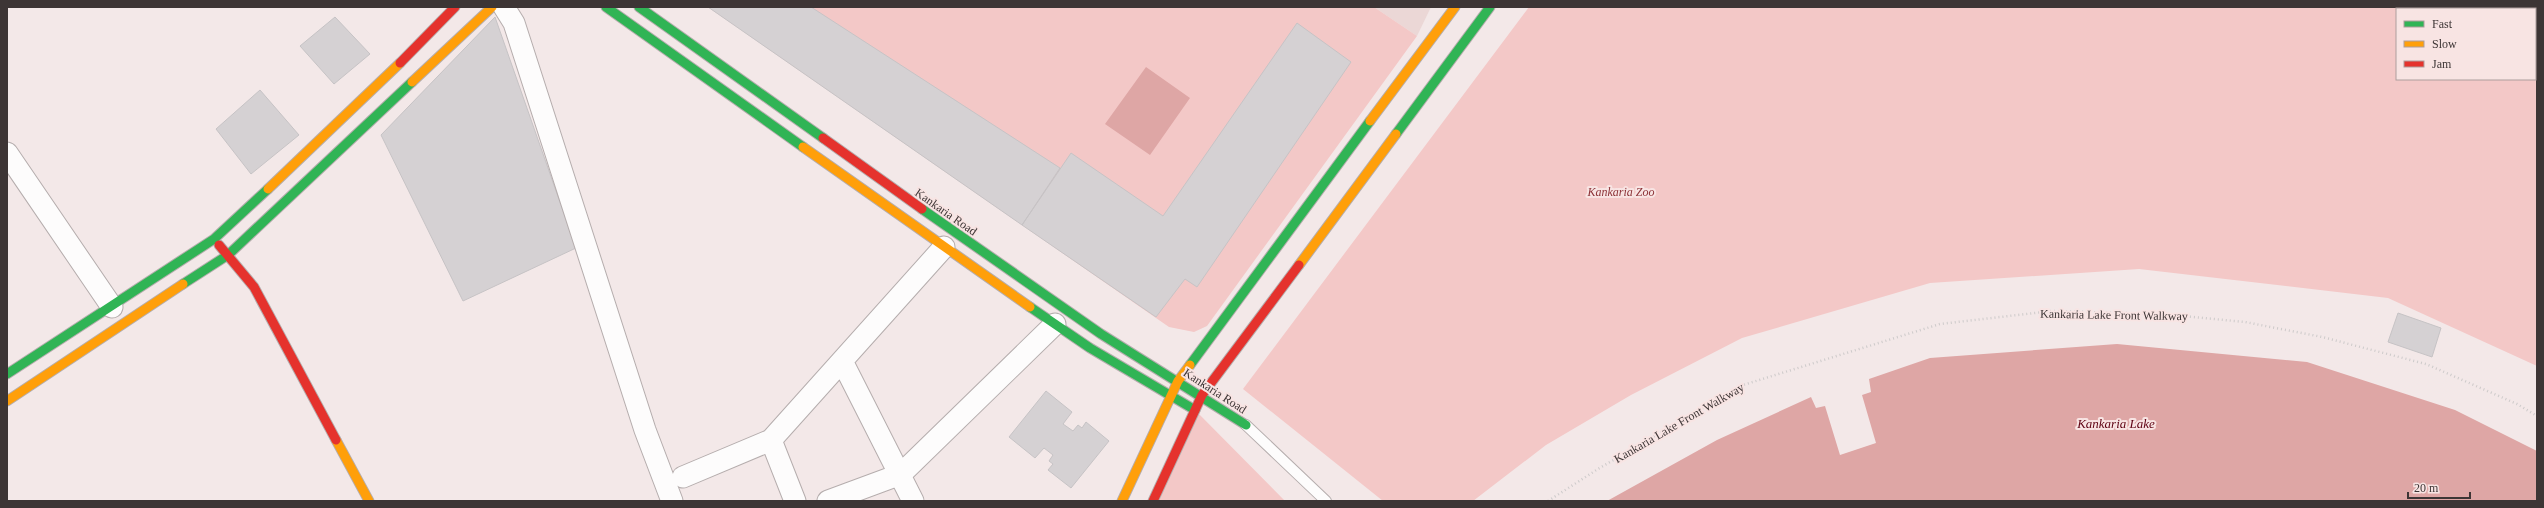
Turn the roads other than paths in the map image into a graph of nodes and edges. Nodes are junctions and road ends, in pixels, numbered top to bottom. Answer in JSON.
{"nodes":[{"id":1,"x":455,"y":7,"type":"edge"},
{"id":2,"x":492,"y":7,"type":"edge"},
{"id":3,"x":504,"y":7,"type":"edge"},
{"id":4,"x":606,"y":7,"type":"edge"},
{"id":5,"x":639,"y":7,"type":"edge"},
{"id":6,"x":1456,"y":7,"type":"edge"},
{"id":7,"x":1490,"y":7,"type":"edge"},
{"id":8,"x":7,"y":153,"type":"edge"},
{"id":9,"x":214,"y":239,"type":"junction"},
{"id":10,"x":944,"y":247,"type":"junction"},
{"id":11,"x":228,"y":255,"type":"junction"},
{"id":12,"x":112,"y":307,"type":"junction"},
{"id":13,"x":1054,"y":324,"type":"junction"},
{"id":14,"x":842,"y":361,"type":"junction"},
{"id":15,"x":7,"y":374,"type":"edge"},
{"id":16,"x":1178,"y":381,"type":"junction"},
{"id":17,"x":1171,"y":396,"type":"junction"},
{"id":18,"x":1202,"y":396,"type":"junction"},
{"id":19,"x":7,"y":400,"type":"edge"},
{"id":20,"x":1195,"y":410,"type":"junction"},
{"id":21,"x":1246,"y":425,"type":"joint"},
{"id":22,"x":771,"y":440,"type":"junction"},
{"id":23,"x":901,"y":474,"type":"junction"},
{"id":24,"x":683,"y":477,"type":"dead end"},
{"id":25,"x":369,"y":501,"type":"edge"},
{"id":26,"x":672,"y":501,"type":"edge"},
{"id":27,"x":795,"y":501,"type":"edge"},
{"id":28,"x":828,"y":501,"type":"edge"},
{"id":29,"x":914,"y":501,"type":"edge"},
{"id":30,"x":1122,"y":501,"type":"edge"},
{"id":31,"x":1153,"y":501,"type":"edge"},
{"id":32,"x":1326,"y":501,"type":"edge"}],
"edges":[{"from":1,"to":9,"type":"main road"},
{"from":2,"to":11,"type":"main road"},
{"from":3,"to":26,"type":"street"},
{"from":4,"to":10,"type":"main road"},
{"from":5,"to":16,"type":"main road","name":"Kankaria Road"},
{"from":6,"to":16,"type":"main road"},
{"from":7,"to":18,"type":"main road"},
{"from":8,"to":12,"type":"street"},
{"from":9,"to":11,"type":"main road"},
{"from":9,"to":12,"type":"main road"},
{"from":10,"to":13,"type":"main road"},
{"from":10,"to":14,"type":"street"},
{"from":11,"to":19,"type":"main road"},
{"from":11,"to":25,"type":"main road"},
{"from":12,"to":15,"type":"main road"},
{"from":13,"to":17,"type":"main road"},
{"from":13,"to":23,"type":"street"},
{"from":14,"to":22,"type":"street"},
{"from":14,"to":23,"type":"street"},
{"from":16,"to":17,"type":"main road"},
{"from":16,"to":18,"type":"main road","name":"Kankaria Road"},
{"from":17,"to":20,"type":"main road"},
{"from":17,"to":30,"type":"main road"},
{"from":18,"to":20,"type":"main road"},
{"from":18,"to":21,"type":"main road","name":"Kankaria Road"},
{"from":20,"to":31,"type":"main road"},
{"from":21,"to":32,"type":"lane"},
{"from":22,"to":24,"type":"street"},
{"from":22,"to":27,"type":"street"},
{"from":23,"to":28,"type":"street"},
{"from":23,"to":29,"type":"street"}]}
